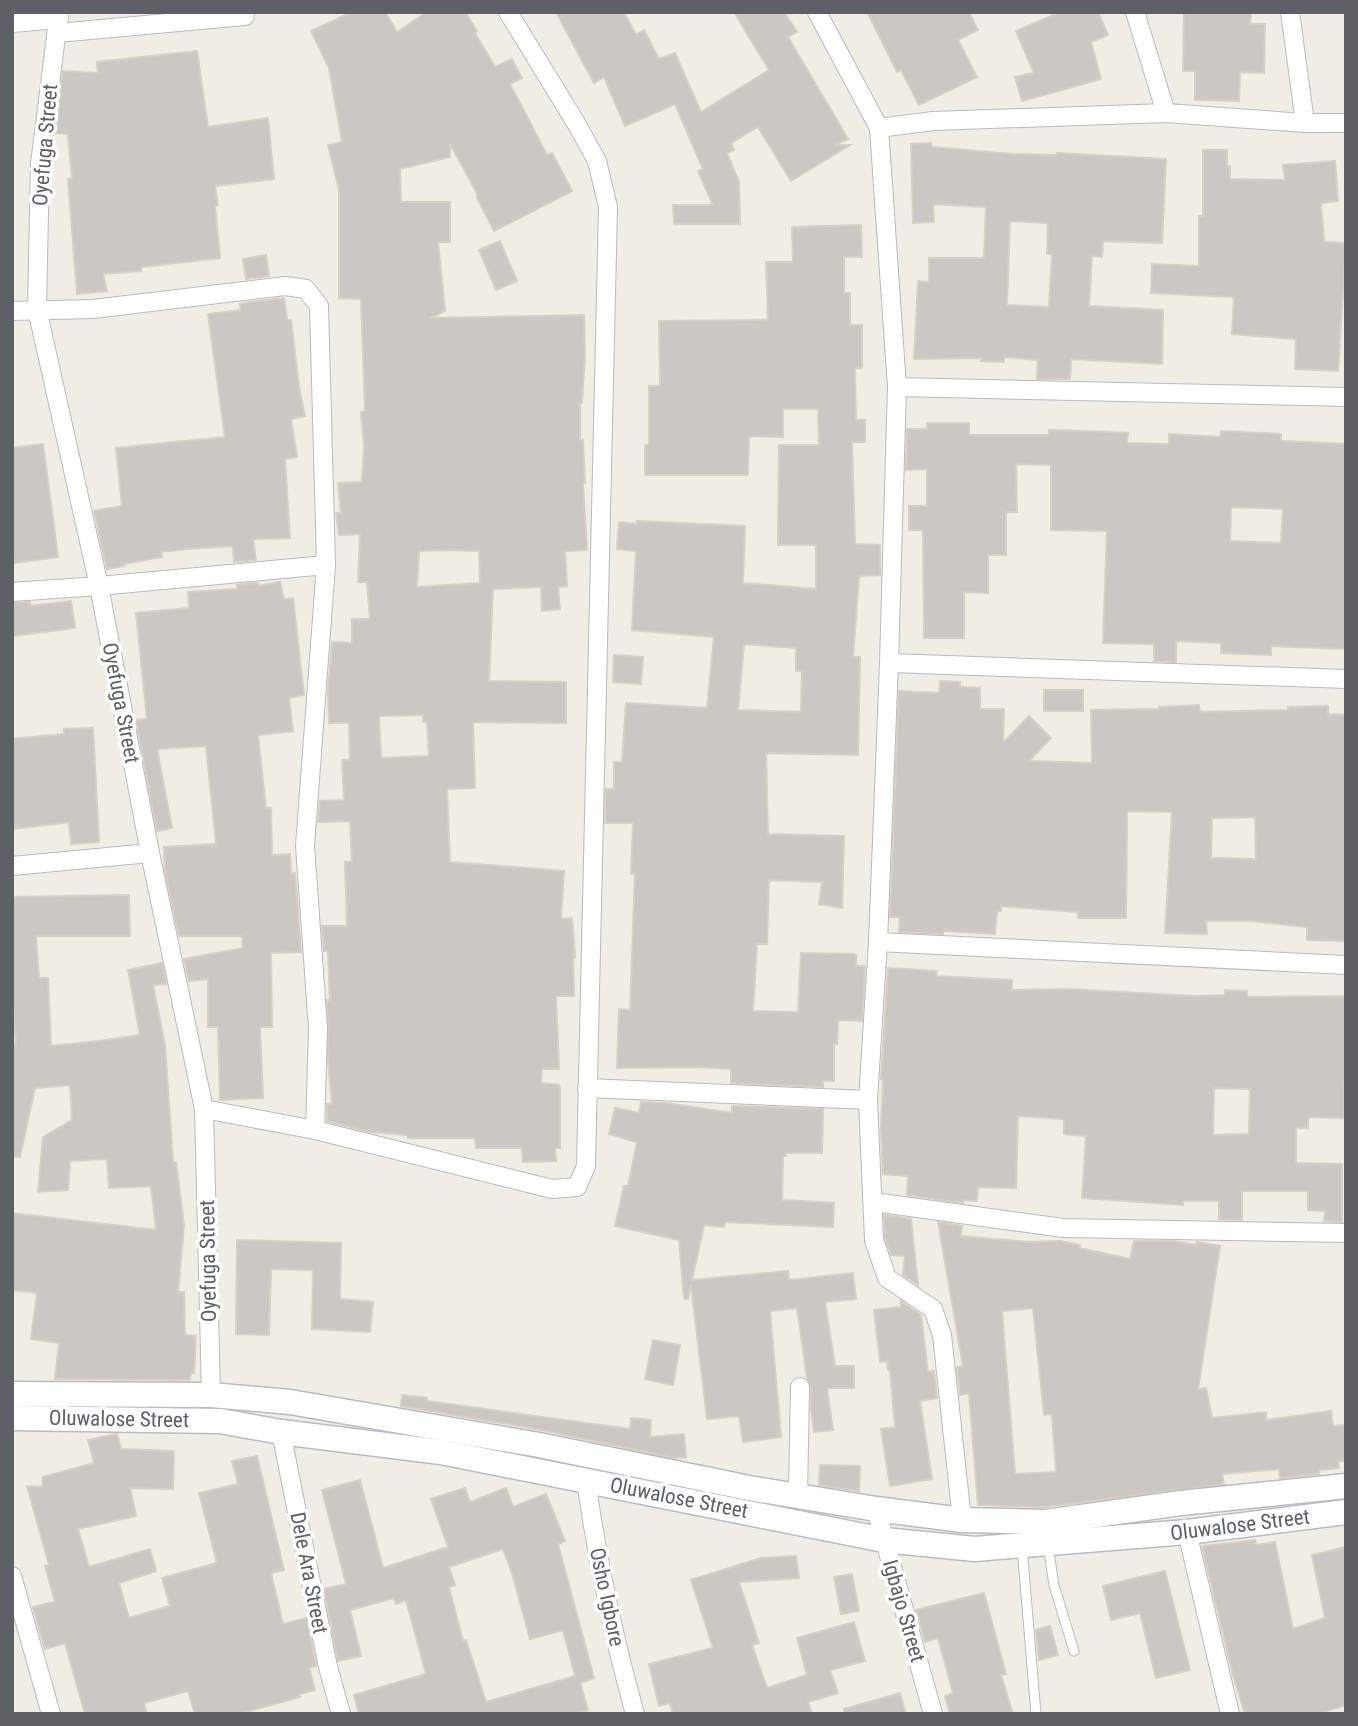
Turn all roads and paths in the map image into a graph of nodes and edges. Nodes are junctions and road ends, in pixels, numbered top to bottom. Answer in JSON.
{"nodes":[{"id":1,"x":508,"y":12,"type":"edge"},
{"id":2,"x":817,"y":12,"type":"edge"},
{"id":3,"x":1135,"y":12,"type":"edge"},
{"id":4,"x":1290,"y":12,"type":"edge"},
{"id":5,"x":245,"y":16,"type":"dead end"},
{"id":6,"x":59,"y":21,"type":"edge"},
{"id":7,"x":12,"y":23,"type":"edge"},
{"id":8,"x":1166,"y":113,"type":"junction"},
{"id":9,"x":1305,"y":123,"type":"junction"},
{"id":10,"x":1346,"y":124,"type":"edge"},
{"id":11,"x":879,"y":128,"type":"junction"},
{"id":12,"x":37,"y":309,"type":"junction"},
{"id":13,"x":12,"y":311,"type":"edge"},
{"id":14,"x":897,"y":387,"type":"junction"},
{"id":15,"x":1346,"y":397,"type":"edge"},
{"id":16,"x":326,"y":565,"type":"junction"},
{"id":17,"x":99,"y":586,"type":"junction"},
{"id":18,"x":12,"y":592,"type":"edge"},
{"id":19,"x":889,"y":663,"type":"junction"},
{"id":20,"x":1346,"y":680,"type":"edge"},
{"id":21,"x":150,"y":853,"type":"junction"},
{"id":22,"x":12,"y":866,"type":"edge"},
{"id":23,"x":877,"y":942,"type":"junction"},
{"id":24,"x":1346,"y":964,"type":"edge"},
{"id":25,"x":587,"y":1088,"type":"junction"},
{"id":26,"x":868,"y":1100,"type":"junction"},
{"id":27,"x":204,"y":1109,"type":"junction"},
{"id":28,"x":315,"y":1130,"type":"junction"},
{"id":29,"x":874,"y":1202,"type":"junction"},
{"id":30,"x":1346,"y":1233,"type":"edge"},
{"id":31,"x":800,"y":1387,"type":"dead end"},
{"id":32,"x":12,"y":1394,"type":"edge"},
{"id":33,"x":211,"y":1395,"type":"junction"},
{"id":34,"x":12,"y":1418,"type":"edge"},
{"id":35,"x":281,"y":1432,"type":"junction"},
{"id":36,"x":539,"y":1445,"type":"junction"},
{"id":37,"x":536,"y":1470,"type":"junction"},
{"id":38,"x":586,"y":1480,"type":"junction"},
{"id":39,"x":1346,"y":1486,"type":"edge"},
{"id":40,"x":798,"y":1496,"type":"junction"},
{"id":41,"x":876,"y":1509,"type":"junction"},
{"id":42,"x":1346,"y":1512,"type":"edge"},
{"id":43,"x":962,"y":1520,"type":"junction"},
{"id":44,"x":1187,"y":1532,"type":"junction"},
{"id":45,"x":884,"y":1540,"type":"junction"},
{"id":46,"x":1047,"y":1545,"type":"junction"},
{"id":47,"x":1022,"y":1546,"type":"junction"},
{"id":48,"x":12,"y":1576,"type":"edge"},
{"id":49,"x":1074,"y":1651,"type":"dead end"},
{"id":50,"x":51,"y":1714,"type":"edge"},
{"id":51,"x":341,"y":1714,"type":"edge"},
{"id":52,"x":635,"y":1714,"type":"edge"},
{"id":53,"x":933,"y":1714,"type":"edge"},
{"id":54,"x":1036,"y":1714,"type":"edge"},
{"id":55,"x":1230,"y":1714,"type":"edge"}],
"edges":[{"from":1,"to":25,"type":"street"},
{"from":2,"to":11,"type":"street"},
{"from":3,"to":8,"type":"street"},
{"from":4,"to":9,"type":"street"},
{"from":5,"to":6,"type":"street"},
{"from":6,"to":7,"type":"street"},
{"from":6,"to":12,"type":"street","name":"Oyefuga Street"},
{"from":8,"to":9,"type":"street"},
{"from":8,"to":11,"type":"street"},
{"from":9,"to":10,"type":"street"},
{"from":11,"to":14,"type":"street"},
{"from":12,"to":13,"type":"street"},
{"from":12,"to":16,"type":"street"},
{"from":12,"to":17,"type":"street","name":"Oyefuga Street"},
{"from":14,"to":15,"type":"street"},
{"from":14,"to":19,"type":"street"},
{"from":16,"to":17,"type":"street"},
{"from":16,"to":28,"type":"street"},
{"from":17,"to":18,"type":"street"},
{"from":17,"to":21,"type":"street","name":"Oyefuga Street"},
{"from":19,"to":20,"type":"street"},
{"from":19,"to":23,"type":"street"},
{"from":21,"to":22,"type":"street"},
{"from":21,"to":27,"type":"street","name":"Oyefuga Street"},
{"from":23,"to":24,"type":"street"},
{"from":23,"to":26,"type":"street"},
{"from":25,"to":26,"type":"street"},
{"from":25,"to":28,"type":"street"},
{"from":26,"to":29,"type":"street"},
{"from":27,"to":28,"type":"street"},
{"from":27,"to":33,"type":"street","name":"Oyefuga Street"},
{"from":29,"to":30,"type":"street"},
{"from":29,"to":43,"type":"street"},
{"from":31,"to":40,"type":"street"},
{"from":32,"to":33,"type":"street","name":"Oluwalose Street"},
{"from":33,"to":36,"type":"street","name":"Oluwalose Street"},
{"from":34,"to":35,"type":"street","name":"Oluwalose Street"},
{"from":35,"to":37,"type":"street","name":"Oluwalose Street"},
{"from":35,"to":51,"type":"street","name":"Dele Ara Street"},
{"from":36,"to":37,"type":"street"},
{"from":36,"to":40,"type":"street","name":"Oluwalose Street"},
{"from":37,"to":38,"type":"street","name":"Oluwalose Street"},
{"from":38,"to":45,"type":"street","name":"Oluwalose Street"},
{"from":38,"to":52,"type":"street","name":"Osho Igbore"},
{"from":39,"to":43,"type":"street","name":"Oluwalose Street"},
{"from":40,"to":41,"type":"street","name":"Oluwalose Street"},
{"from":41,"to":43,"type":"street","name":"Oluwalose Street"},
{"from":41,"to":45,"type":"street","name":"Igbajo Street"},
{"from":42,"to":44,"type":"street","name":"Oluwalose Street"},
{"from":44,"to":46,"type":"street","name":"Oluwalose Street"},
{"from":44,"to":55,"type":"street"},
{"from":45,"to":47,"type":"street","name":"Oluwalose Street"},
{"from":45,"to":53,"type":"street","name":"Igbajo Street"},
{"from":46,"to":47,"type":"street","name":"Oluwalose Street"},
{"from":46,"to":49,"type":"lane"},
{"from":47,"to":54,"type":"lane"},
{"from":48,"to":50,"type":"street"}]}
